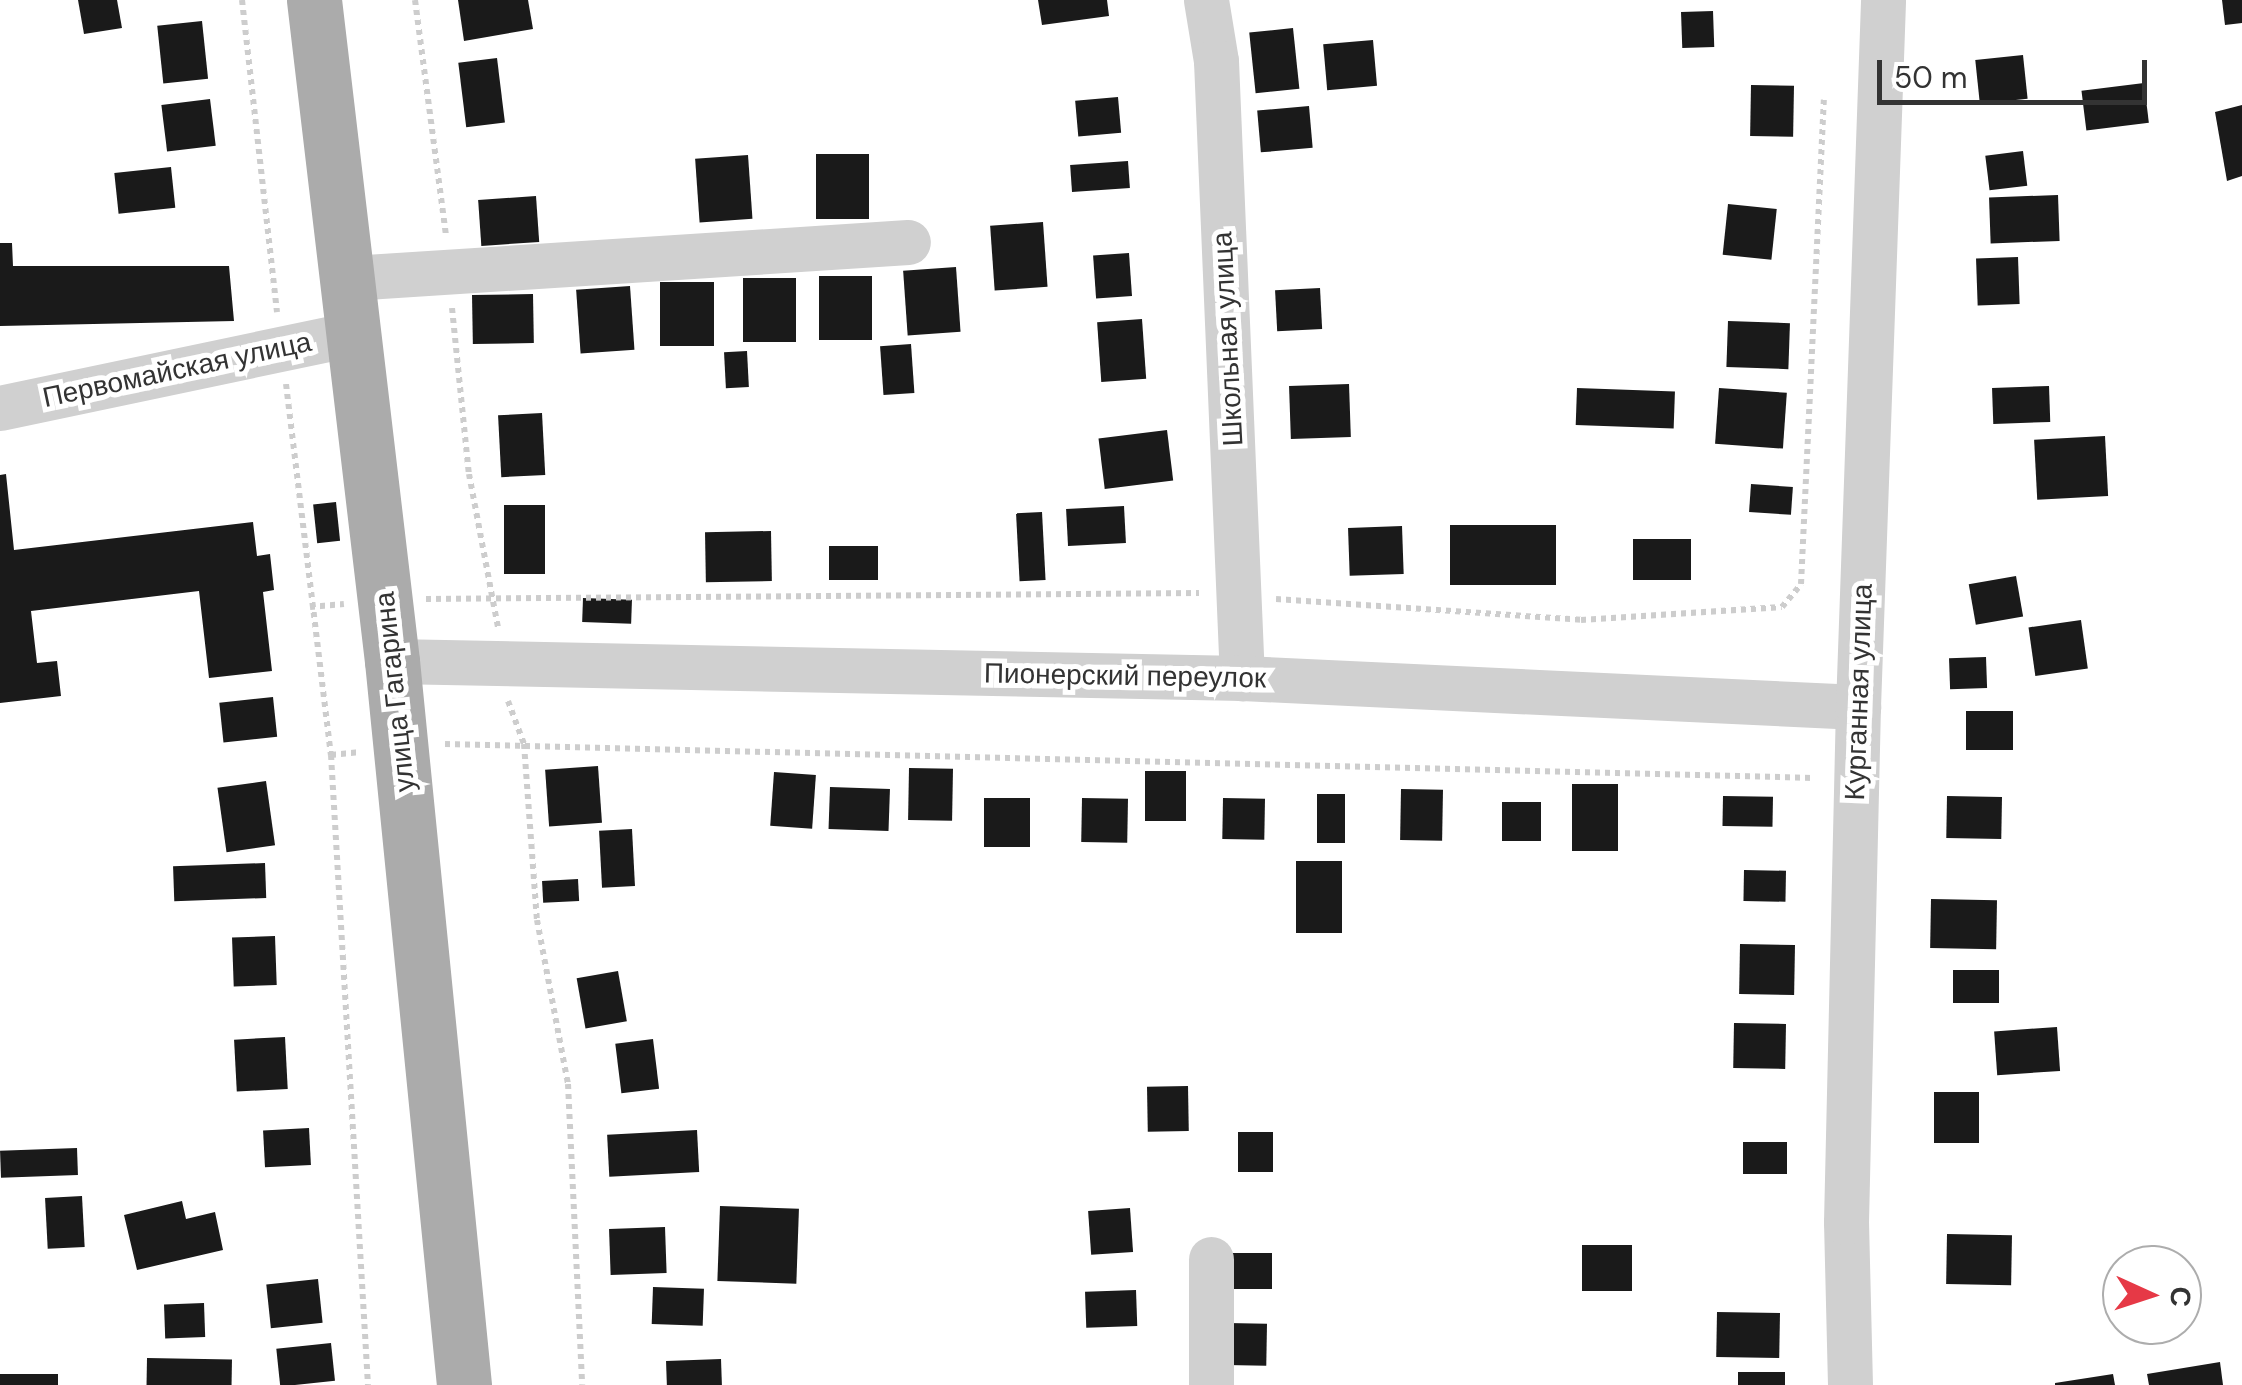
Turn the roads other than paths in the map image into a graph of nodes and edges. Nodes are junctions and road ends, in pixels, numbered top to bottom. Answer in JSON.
{"nodes":[{"id":1,"x":314,"y":0,"type":"edge"},
{"id":2,"x":1206,"y":0,"type":"edge"},
{"id":3,"x":1883,"y":0,"type":"edge"},
{"id":4,"x":908,"y":242,"type":"dead end"},
{"id":5,"x":350,"y":278,"type":"junction"},
{"id":6,"x":355,"y":333,"type":"junction"},
{"id":7,"x":0,"y":408,"type":"edge"},
{"id":8,"x":392,"y":661,"type":"junction"},
{"id":9,"x":1242,"y":678,"type":"junction"},
{"id":10,"x":1858,"y":708,"type":"junction"},
{"id":11,"x":1211,"y":1259,"type":"dead end"},
{"id":12,"x":464,"y":1385,"type":"edge"},
{"id":13,"x":1211,"y":1385,"type":"edge"},
{"id":14,"x":1850,"y":1385,"type":"edge"}],
"edges":[{"from":1,"to":5,"type":"main road","name":"улица Гагарина"},
{"from":2,"to":9,"type":"street","name":"Школьная улица"},
{"from":3,"to":10,"type":"street","name":"Курганная улица"},
{"from":4,"to":5,"type":"street"},
{"from":5,"to":6,"type":"main road","name":"улица Гагарина"},
{"from":6,"to":7,"type":"street","name":"Первомайская улица"},
{"from":6,"to":8,"type":"main road","name":"улица Гагарина"},
{"from":8,"to":9,"type":"street","name":"Пионерский переулок"},
{"from":8,"to":12,"type":"main road","name":"улица Гагарина"},
{"from":9,"to":10,"type":"street","name":"Пионерский переулок"},
{"from":10,"to":14,"type":"street","name":"Курганная улица"},
{"from":11,"to":13,"type":"street"}]}
